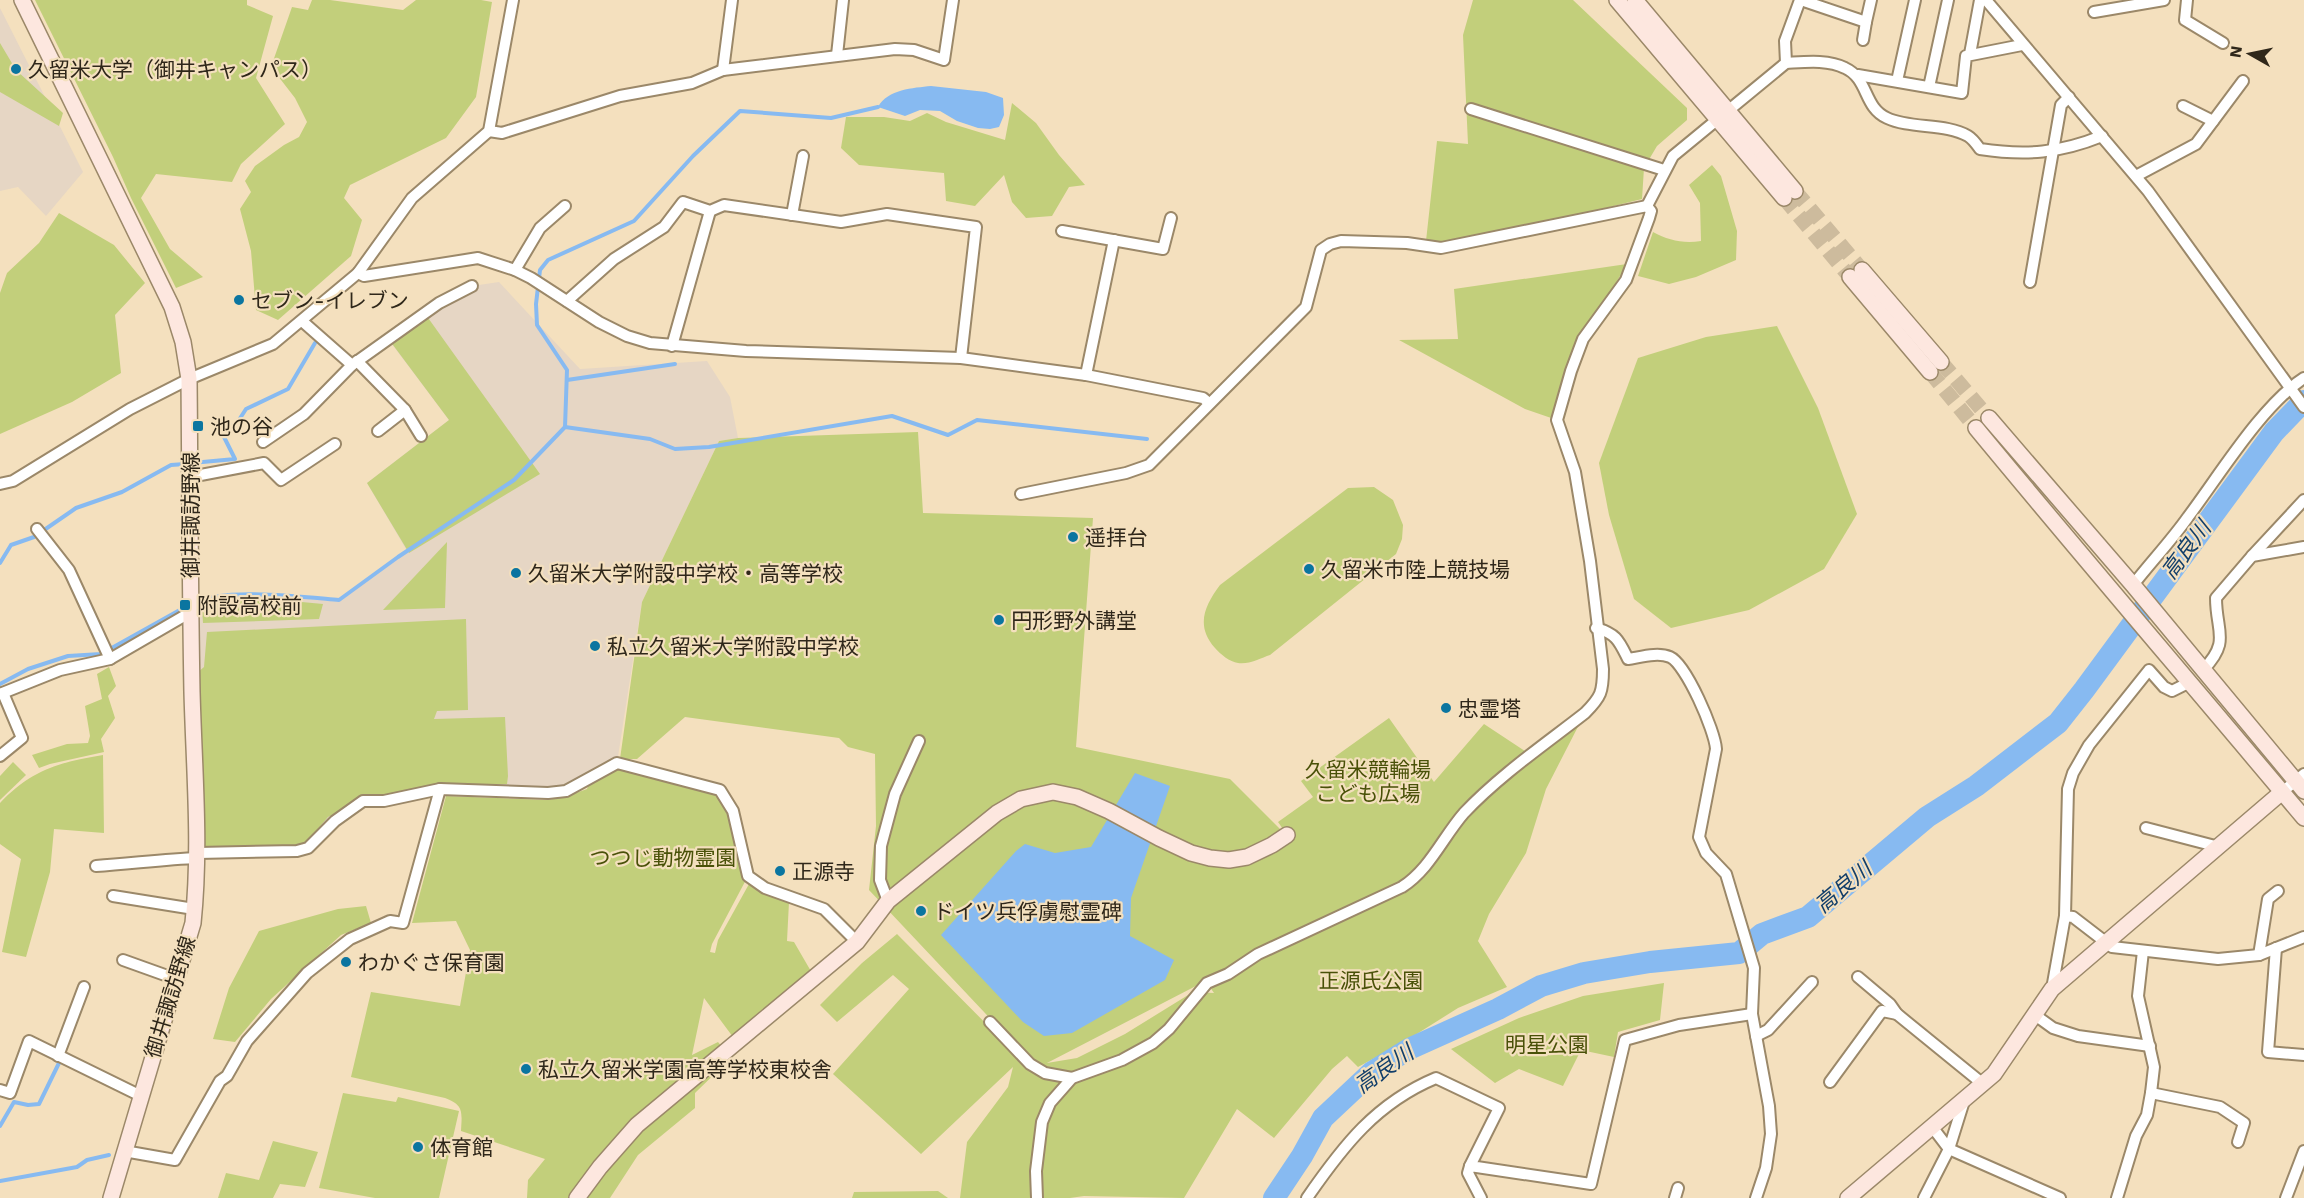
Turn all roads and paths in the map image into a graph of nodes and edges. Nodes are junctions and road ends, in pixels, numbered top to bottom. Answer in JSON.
{"nodes":[{"id":1,"x":22,"y":0,"type":"edge"},
{"id":2,"x":513,"y":0,"type":"edge"},
{"id":3,"x":732,"y":0,"type":"edge"},
{"id":4,"x":843,"y":0,"type":"edge"},
{"id":5,"x":952,"y":0,"type":"edge"},
{"id":6,"x":1617,"y":0,"type":"edge"},
{"id":7,"x":1635,"y":0,"type":"edge"},
{"id":8,"x":1801,"y":0,"type":"edge"},
{"id":9,"x":1871,"y":0,"type":"edge"},
{"id":10,"x":1915,"y":0,"type":"edge"},
{"id":11,"x":1948,"y":0,"type":"edge"},
{"id":12,"x":1980,"y":0,"type":"edge"},
{"id":13,"x":1986,"y":0,"type":"edge"},
{"id":14,"x":2164,"y":0,"type":"edge"},
{"id":15,"x":2187,"y":0,"type":"edge"},
{"id":16,"x":2094,"y":12,"type":"dead end"},
{"id":17,"x":1866,"y":22,"type":"junction"},
{"id":18,"x":1863,"y":40,"type":"dead end"},
{"id":19,"x":2223,"y":43,"type":"dead end"},
{"id":20,"x":2022,"y":45,"type":"junction"},
{"id":21,"x":1970,"y":54,"type":"junction"},
{"id":22,"x":837,"y":55,"type":"junction"},
{"id":23,"x":1786,"y":63,"type":"junction"},
{"id":24,"x":723,"y":70,"type":"junction"},
{"id":25,"x":1858,"y":75,"type":"junction"},
{"id":26,"x":1896,"y":81,"type":"junction"},
{"id":27,"x":2243,"y":81,"type":"dead end"},
{"id":28,"x":1929,"y":87,"type":"junction"},
{"id":29,"x":2069,"y":97,"type":"junction"},
{"id":30,"x":2183,"y":106,"type":"dead end"},
{"id":31,"x":1471,"y":109,"type":"dead end"},
{"id":32,"x":1723,"y":116,"type":"junction"},
{"id":33,"x":2213,"y":121,"type":"junction"},
{"id":34,"x":489,"y":131,"type":"junction"},
{"id":35,"x":2102,"y":136,"type":"junction"},
{"id":36,"x":2052,"y":151,"type":"junction"},
{"id":37,"x":803,"y":156,"type":"dead end"},
{"id":38,"x":1664,"y":170,"type":"junction"},
{"id":39,"x":2136,"y":176,"type":"junction"},
{"id":40,"x":1790,"y":195,"type":"tunnel mouth"},
{"id":41,"x":565,"y":206,"type":"dead end"},
{"id":42,"x":1647,"y":206,"type":"junction"},
{"id":43,"x":710,"y":211,"type":"junction"},
{"id":44,"x":792,"y":215,"type":"junction"},
{"id":45,"x":1171,"y":218,"type":"dead end"},
{"id":46,"x":1062,"y":231,"type":"dead end"},
{"id":47,"x":1114,"y":240,"type":"junction"},
{"id":48,"x":515,"y":270,"type":"junction"},
{"id":49,"x":358,"y":273,"type":"junction"},
{"id":50,"x":1856,"y":273,"type":"tunnel mouth"},
{"id":51,"x":2030,"y":282,"type":"dead end"},
{"id":52,"x":471,"y":286,"type":"dead end"},
{"id":53,"x":567,"y":301,"type":"junction"},
{"id":54,"x":302,"y":321,"type":"junction"},
{"id":55,"x":672,"y":346,"type":"junction"},
{"id":56,"x":960,"y":358,"type":"junction"},
{"id":57,"x":355,"y":363,"type":"junction"},
{"id":58,"x":1936,"y":367,"type":"tunnel mouth"},
{"id":59,"x":1086,"y":375,"type":"junction"},
{"id":60,"x":2304,"y":378,"type":"edge"},
{"id":61,"x":189,"y":379,"type":"junction"},
{"id":62,"x":2291,"y":387,"type":"junction"},
{"id":63,"x":1209,"y":403,"type":"junction"},
{"id":64,"x":2304,"y":407,"type":"edge"},
{"id":65,"x":405,"y":410,"type":"junction"},
{"id":66,"x":1989,"y":418,"type":"tunnel mouth"},
{"id":67,"x":1976,"y":428,"type":"tunnel mouth"},
{"id":68,"x":378,"y":431,"type":"dead end"},
{"id":69,"x":421,"y":436,"type":"dead end"},
{"id":70,"x":263,"y":442,"type":"dead end"},
{"id":71,"x":335,"y":444,"type":"dead end"},
{"id":72,"x":190,"y":477,"type":"junction"},
{"id":73,"x":0,"y":484,"type":"edge"},
{"id":74,"x":1021,"y":494,"type":"dead end"},
{"id":75,"x":2304,"y":500,"type":"edge"},
{"id":76,"x":38,"y":530,"type":"dead end"},
{"id":77,"x":2304,"y":548,"type":"edge"},
{"id":78,"x":2252,"y":556,"type":"junction"},
{"id":79,"x":2133,"y":585,"type":"junction"},
{"id":80,"x":191,"y":612,"type":"junction"},
{"id":81,"x":1596,"y":628,"type":"junction"},
{"id":82,"x":111,"y":659,"type":"junction"},
{"id":83,"x":2203,"y":670,"type":"junction"},
{"id":84,"x":2190,"y":682,"type":"junction"},
{"id":85,"x":1,"y":694,"type":"edge"},
{"id":86,"x":919,"y":741,"type":"dead end"},
{"id":87,"x":0,"y":756,"type":"edge"},
{"id":88,"x":2301,"y":782,"type":"edge"},
{"id":89,"x":440,"y":789,"type":"junction"},
{"id":90,"x":2282,"y":792,"type":"junction"},
{"id":91,"x":2304,"y":818,"type":"edge"},
{"id":92,"x":2146,"y":828,"type":"dead end"},
{"id":93,"x":1287,"y":834,"type":"dead end"},
{"id":94,"x":2218,"y":847,"type":"junction"},
{"id":95,"x":198,"y":855,"type":"junction"},
{"id":96,"x":96,"y":866,"type":"dead end"},
{"id":97,"x":2278,"y":891,"type":"dead end"},
{"id":98,"x":113,"y":896,"type":"dead end"},
{"id":99,"x":888,"y":901,"type":"junction"},
{"id":100,"x":194,"y":909,"type":"junction"},
{"id":101,"x":2065,"y":916,"type":"junction"},
{"id":102,"x":2304,"y":937,"type":"edge"},
{"id":103,"x":857,"y":942,"type":"junction"},
{"id":104,"x":2107,"y":943,"type":"junction"},
{"id":105,"x":2276,"y":948,"type":"junction"},
{"id":106,"x":2143,"y":951,"type":"junction"},
{"id":107,"x":2259,"y":955,"type":"junction"},
{"id":108,"x":123,"y":960,"type":"dead end"},
{"id":109,"x":1858,"y":976,"type":"dead end"},
{"id":110,"x":176,"y":979,"type":"junction"},
{"id":111,"x":1812,"y":982,"type":"dead end"},
{"id":112,"x":84,"y":987,"type":"dead end"},
{"id":113,"x":2052,"y":989,"type":"junction"},
{"id":114,"x":1752,"y":1014,"type":"junction"},
{"id":115,"x":1896,"y":1014,"type":"junction"},
{"id":116,"x":2035,"y":1015,"type":"junction"},
{"id":117,"x":990,"y":1022,"type":"dead end"},
{"id":118,"x":1756,"y":1036,"type":"junction"},
{"id":119,"x":2150,"y":1046,"type":"junction"},
{"id":120,"x":2304,"y":1055,"type":"edge"},
{"id":121,"x":58,"y":1056,"type":"junction"},
{"id":122,"x":1072,"y":1078,"type":"junction"},
{"id":123,"x":1830,"y":1082,"type":"dead end"},
{"id":124,"x":1983,"y":1084,"type":"junction"},
{"id":125,"x":0,"y":1090,"type":"edge"},
{"id":126,"x":2151,"y":1093,"type":"junction"},
{"id":127,"x":141,"y":1096,"type":"junction"},
{"id":128,"x":1964,"y":1101,"type":"junction"},
{"id":129,"x":1933,"y":1128,"type":"junction"},
{"id":130,"x":2238,"y":1142,"type":"dead end"},
{"id":131,"x":1949,"y":1149,"type":"junction"},
{"id":132,"x":124,"y":1151,"type":"junction"},
{"id":133,"x":2304,"y":1151,"type":"edge"},
{"id":134,"x":1470,"y":1167,"type":"junction"},
{"id":135,"x":111,"y":1198,"type":"edge"},
{"id":136,"x":577,"y":1198,"type":"edge"},
{"id":137,"x":1037,"y":1198,"type":"edge"},
{"id":138,"x":1307,"y":1198,"type":"edge"},
{"id":139,"x":1481,"y":1198,"type":"edge"},
{"id":140,"x":1756,"y":1198,"type":"edge"},
{"id":141,"x":1848,"y":1198,"type":"edge"},
{"id":142,"x":1924,"y":1198,"type":"edge"},
{"id":143,"x":2060,"y":1198,"type":"edge"},
{"id":144,"x":2117,"y":1198,"type":"edge"},
{"id":145,"x":2286,"y":1198,"type":"edge"}],
"edges":[{"from":1,"to":61,"type":"street","name":"御井諏訪野線"},
{"from":2,"to":34,"type":"street"},
{"from":3,"to":24,"type":"street"},
{"from":4,"to":22,"type":"street"},
{"from":5,"to":22,"type":"street"},
{"from":6,"to":32,"type":"street"},
{"from":7,"to":32,"type":"street"},
{"from":8,"to":17,"type":"street"},
{"from":8,"to":23,"type":"street"},
{"from":9,"to":17,"type":"street"},
{"from":10,"to":26,"type":"street"},
{"from":11,"to":28,"type":"street"},
{"from":12,"to":21,"type":"street"},
{"from":13,"to":20,"type":"street"},
{"from":14,"to":16,"type":"street"},
{"from":15,"to":19,"type":"street"},
{"from":17,"to":18,"type":"street"},
{"from":20,"to":21,"type":"street"},
{"from":20,"to":29,"type":"street"},
{"from":21,"to":28,"type":"street"},
{"from":22,"to":24,"type":"street"},
{"from":23,"to":25,"type":"street"},
{"from":23,"to":32,"type":"street"},
{"from":24,"to":34,"type":"street"},
{"from":25,"to":26,"type":"street"},
{"from":25,"to":36,"type":"street"},
{"from":26,"to":28,"type":"street"},
{"from":27,"to":33,"type":"street"},
{"from":29,"to":35,"type":"street"},
{"from":29,"to":36,"type":"street"},
{"from":30,"to":33,"type":"street"},
{"from":31,"to":38,"type":"street"},
{"from":32,"to":38,"type":"street"},
{"from":32,"to":40,"type":"street"},
{"from":33,"to":39,"type":"street"},
{"from":34,"to":49,"type":"street"},
{"from":35,"to":36,"type":"street"},
{"from":35,"to":39,"type":"street"},
{"from":36,"to":51,"type":"street"},
{"from":37,"to":44,"type":"street"},
{"from":38,"to":42,"type":"street"},
{"from":39,"to":62,"type":"street"},
{"from":41,"to":48,"type":"street"},
{"from":42,"to":63,"type":"street"},
{"from":42,"to":81,"type":"street"},
{"from":43,"to":44,"type":"street"},
{"from":43,"to":53,"type":"street"},
{"from":43,"to":55,"type":"street"},
{"from":44,"to":56,"type":"street"},
{"from":45,"to":47,"type":"street"},
{"from":46,"to":47,"type":"street"},
{"from":47,"to":59,"type":"street"},
{"from":48,"to":49,"type":"street"},
{"from":48,"to":53,"type":"street"},
{"from":49,"to":54,"type":"street"},
{"from":50,"to":58,"type":"street"},
{"from":52,"to":57,"type":"street"},
{"from":53,"to":55,"type":"street"},
{"from":54,"to":57,"type":"street"},
{"from":54,"to":61,"type":"street"},
{"from":55,"to":56,"type":"street"},
{"from":56,"to":59,"type":"street"},
{"from":57,"to":65,"type":"street"},
{"from":57,"to":70,"type":"street"},
{"from":59,"to":63,"type":"street"},
{"from":60,"to":62,"type":"street"},
{"from":61,"to":72,"type":"street","name":"御井諏訪野線"},
{"from":61,"to":73,"type":"street"},
{"from":62,"to":64,"type":"street"},
{"from":62,"to":79,"type":"street"},
{"from":63,"to":74,"type":"street"},
{"from":65,"to":68,"type":"street"},
{"from":65,"to":69,"type":"street"},
{"from":66,"to":79,"type":"street"},
{"from":67,"to":84,"type":"street"},
{"from":71,"to":72,"type":"street"},
{"from":72,"to":80,"type":"street","name":"御井諏訪野線"},
{"from":75,"to":78,"type":"street"},
{"from":76,"to":82,"type":"street"},
{"from":77,"to":78,"type":"street"},
{"from":78,"to":83,"type":"street"},
{"from":79,"to":83,"type":"street"},
{"from":80,"to":82,"type":"street"},
{"from":80,"to":95,"type":"street","name":"御井諏訪野線"},
{"from":81,"to":114,"type":"street"},
{"from":81,"to":122,"type":"street"},
{"from":82,"to":85,"type":"street"},
{"from":83,"to":88,"type":"street"},
{"from":84,"to":90,"type":"street"},
{"from":84,"to":101,"type":"street"},
{"from":85,"to":87,"type":"street"},
{"from":86,"to":99,"type":"street"},
{"from":88,"to":90,"type":"street"},
{"from":89,"to":95,"type":"street"},
{"from":89,"to":103,"type":"street"},
{"from":89,"to":132,"type":"street"},
{"from":90,"to":91,"type":"street"},
{"from":90,"to":94,"type":"street"},
{"from":92,"to":94,"type":"street"},
{"from":93,"to":99,"type":"street"},
{"from":94,"to":104,"type":"street"},
{"from":95,"to":96,"type":"street"},
{"from":95,"to":100,"type":"street","name":"御井諏訪野線"},
{"from":97,"to":107,"type":"street"},
{"from":98,"to":100,"type":"street"},
{"from":99,"to":103,"type":"street"},
{"from":100,"to":110,"type":"street","name":"御井諏訪野線"},
{"from":101,"to":104,"type":"street"},
{"from":101,"to":113,"type":"street"},
{"from":102,"to":105,"type":"street"},
{"from":103,"to":136,"type":"street"},
{"from":104,"to":106,"type":"street"},
{"from":104,"to":113,"type":"street"},
{"from":105,"to":107,"type":"street"},
{"from":105,"to":120,"type":"street"},
{"from":106,"to":107,"type":"street"},
{"from":106,"to":119,"type":"street"},
{"from":108,"to":110,"type":"street"},
{"from":109,"to":115,"type":"street"},
{"from":110,"to":127,"type":"street","name":"御井諏訪野線"},
{"from":111,"to":118,"type":"street"},
{"from":112,"to":121,"type":"street"},
{"from":113,"to":116,"type":"street"},
{"from":114,"to":118,"type":"street"},
{"from":114,"to":134,"type":"street"},
{"from":115,"to":123,"type":"street"},
{"from":115,"to":124,"type":"street"},
{"from":116,"to":119,"type":"street"},
{"from":116,"to":124,"type":"street"},
{"from":117,"to":122,"type":"street"},
{"from":118,"to":140,"type":"street"},
{"from":119,"to":126,"type":"street"},
{"from":121,"to":125,"type":"street"},
{"from":121,"to":127,"type":"street"},
{"from":122,"to":137,"type":"street"},
{"from":124,"to":128,"type":"street"},
{"from":126,"to":130,"type":"street"},
{"from":126,"to":144,"type":"street"},
{"from":127,"to":132,"type":"street","name":"御井諏訪野線"},
{"from":128,"to":129,"type":"street"},
{"from":128,"to":131,"type":"street"},
{"from":129,"to":131,"type":"street"},
{"from":129,"to":141,"type":"street"},
{"from":131,"to":142,"type":"street"},
{"from":131,"to":143,"type":"street"},
{"from":132,"to":135,"type":"street","name":"御井諏訪野線"},
{"from":133,"to":145,"type":"street"},
{"from":134,"to":138,"type":"street"},
{"from":134,"to":139,"type":"street"}]}
